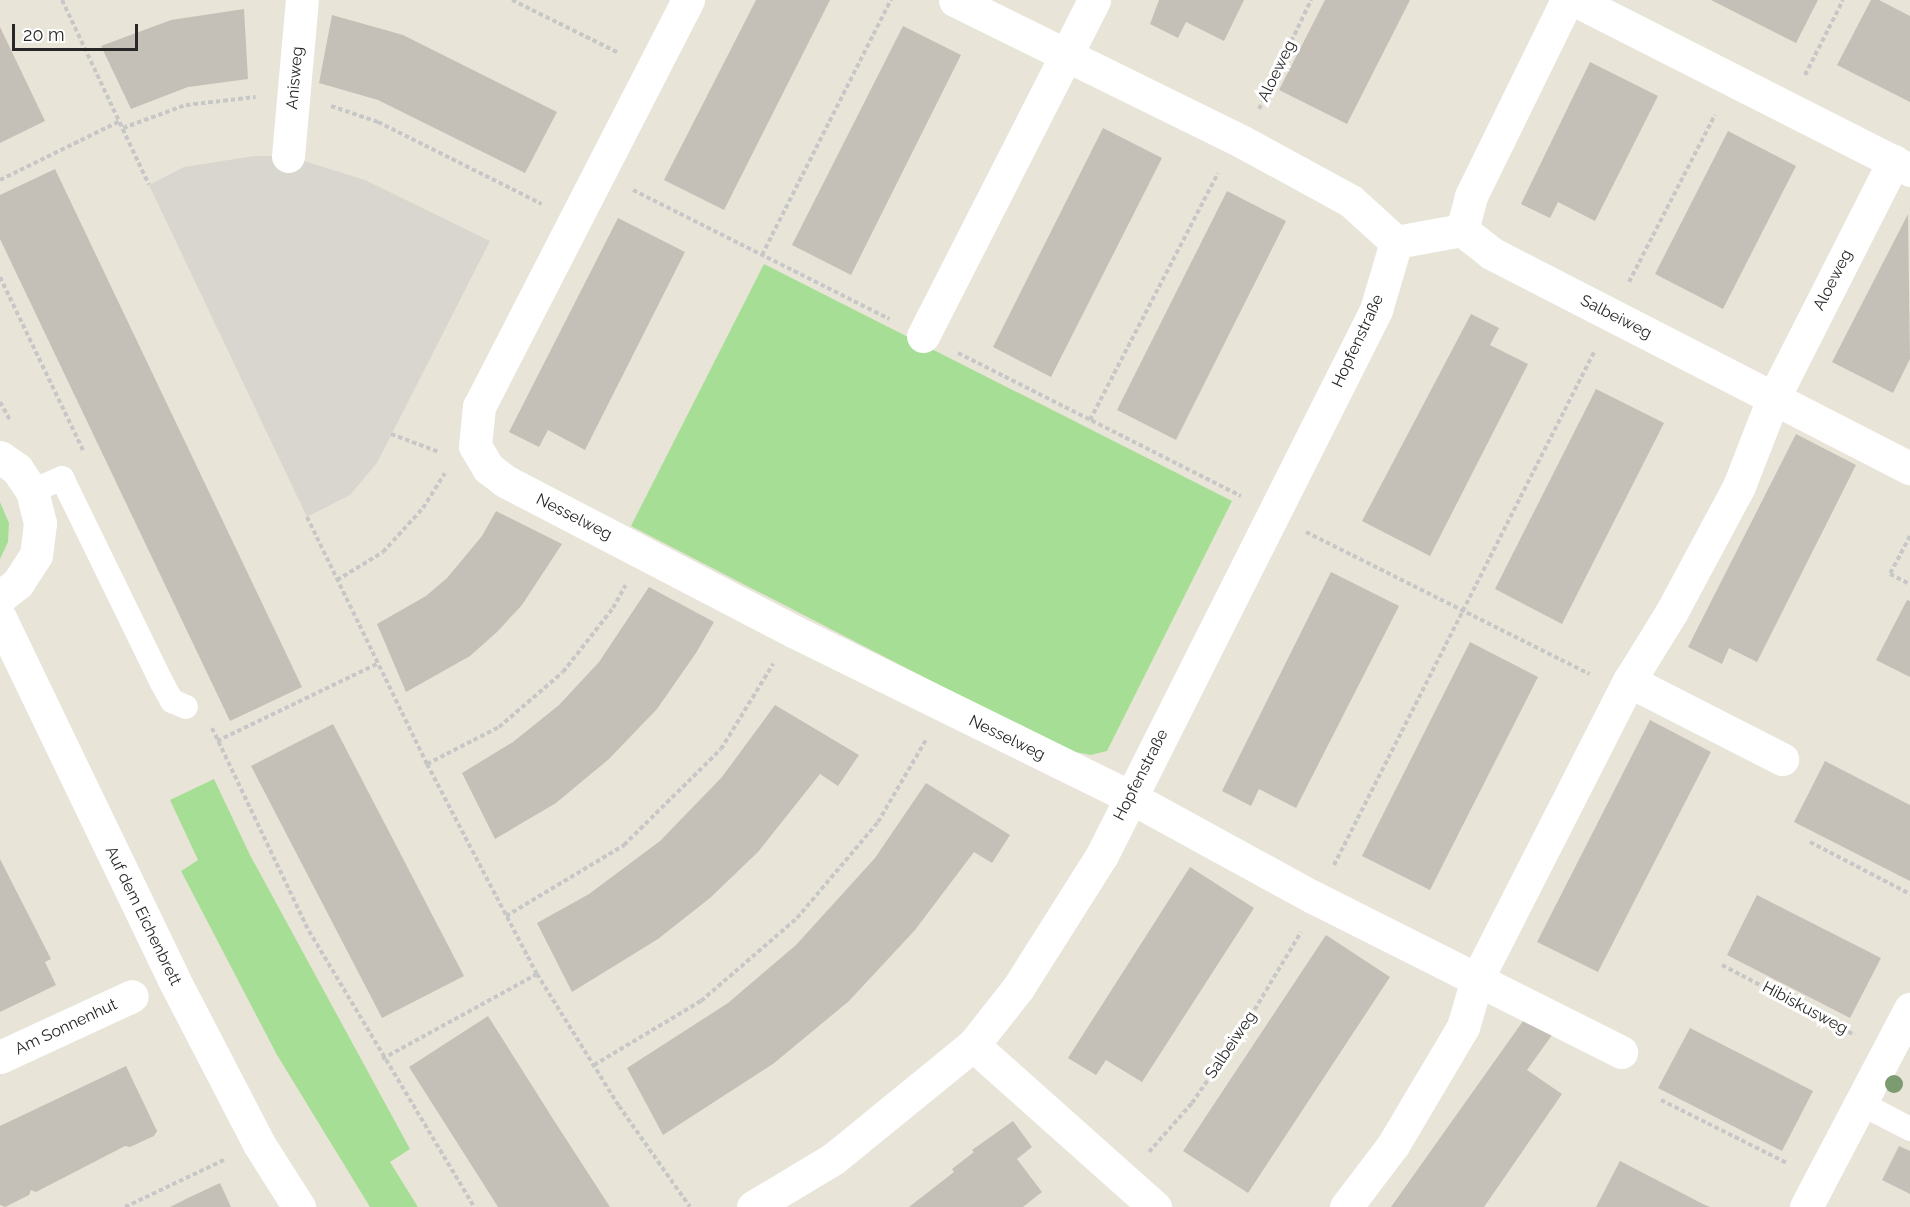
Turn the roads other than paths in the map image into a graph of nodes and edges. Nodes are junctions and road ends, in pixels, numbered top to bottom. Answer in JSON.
{"nodes":[{"id":1,"x":302,"y":0,"type":"edge"},
{"id":2,"x":688,"y":0,"type":"edge"},
{"id":3,"x":955,"y":0,"type":"edge"},
{"id":4,"x":1094,"y":0,"type":"edge"},
{"id":5,"x":1567,"y":0,"type":"edge"},
{"id":6,"x":1575,"y":0,"type":"edge"},
{"id":7,"x":1066,"y":55,"type":"junction"},
{"id":8,"x":288,"y":156,"type":"dead end"},
{"id":9,"x":1902,"y":165,"type":"edge"},
{"id":10,"x":1462,"y":230,"type":"junction"},
{"id":11,"x":1396,"y":242,"type":"junction"},
{"id":12,"x":923,"y":336,"type":"dead end"},
{"id":13,"x":1773,"y":399,"type":"junction"},
{"id":14,"x":0,"y":457,"type":"edge"},
{"id":15,"x":1910,"y":468,"type":"edge"},
{"id":16,"x":32,"y":491,"type":"junction"},
{"id":17,"x":0,"y":597,"type":"edge"},
{"id":18,"x":0,"y":618,"type":"edge"},
{"id":19,"x":1627,"y":687,"type":"junction"},
{"id":20,"x":186,"y":708,"type":"dead end"},
{"id":21,"x":1782,"y":759,"type":"dead end"},
{"id":22,"x":1130,"y":796,"type":"junction"},
{"id":23,"x":1477,"y":978,"type":"junction"},
{"id":24,"x":132,"y":996,"type":"dead end"},
{"id":25,"x":1910,"y":1009,"type":"edge"},
{"id":26,"x":973,"y":1045,"type":"junction"},
{"id":27,"x":1621,"y":1052,"type":"dead end"},
{"id":28,"x":0,"y":1057,"type":"edge"},
{"id":29,"x":1862,"y":1104,"type":"junction"},
{"id":30,"x":1910,"y":1129,"type":"edge"},
{"id":31,"x":1813,"y":1193,"type":"edge"},
{"id":32,"x":299,"y":1207,"type":"edge"},
{"id":33,"x":753,"y":1207,"type":"edge"},
{"id":34,"x":1155,"y":1207,"type":"edge"},
{"id":35,"x":1346,"y":1207,"type":"edge"}],
"edges":[{"from":1,"to":8,"type":"street","name":"Anisweg"},
{"from":2,"to":22,"type":"street","name":"Nesselweg"},
{"from":3,"to":7,"type":"street"},
{"from":4,"to":7,"type":"street"},
{"from":5,"to":10,"type":"street"},
{"from":6,"to":9,"type":"street","name":"Aloeweg"},
{"from":7,"to":11,"type":"street"},
{"from":7,"to":12,"type":"street"},
{"from":9,"to":13,"type":"street","name":"Aloeweg"},
{"from":10,"to":11,"type":"street"},
{"from":10,"to":13,"type":"street","name":"Salbeiweg"},
{"from":11,"to":22,"type":"street","name":"Hopfenstraße"},
{"from":13,"to":15,"type":"street","name":"Salbeiweg"},
{"from":13,"to":19,"type":"street"},
{"from":14,"to":16,"type":"street"},
{"from":16,"to":17,"type":"street"},
{"from":16,"to":20,"type":"lane"},
{"from":18,"to":32,"type":"street","name":"Auf dem Eichenbrett"},
{"from":19,"to":21,"type":"street"},
{"from":19,"to":23,"type":"street"},
{"from":22,"to":23,"type":"street"},
{"from":22,"to":26,"type":"street","name":"Hopfenstraße"},
{"from":23,"to":27,"type":"street"},
{"from":23,"to":35,"type":"street"},
{"from":24,"to":28,"type":"street","name":"Am Sonnenhut"},
{"from":25,"to":29,"type":"street"},
{"from":26,"to":33,"type":"street","name":"Hopfenstraße"},
{"from":26,"to":34,"type":"street"},
{"from":29,"to":30,"type":"lane"},
{"from":29,"to":31,"type":"street"}]}
